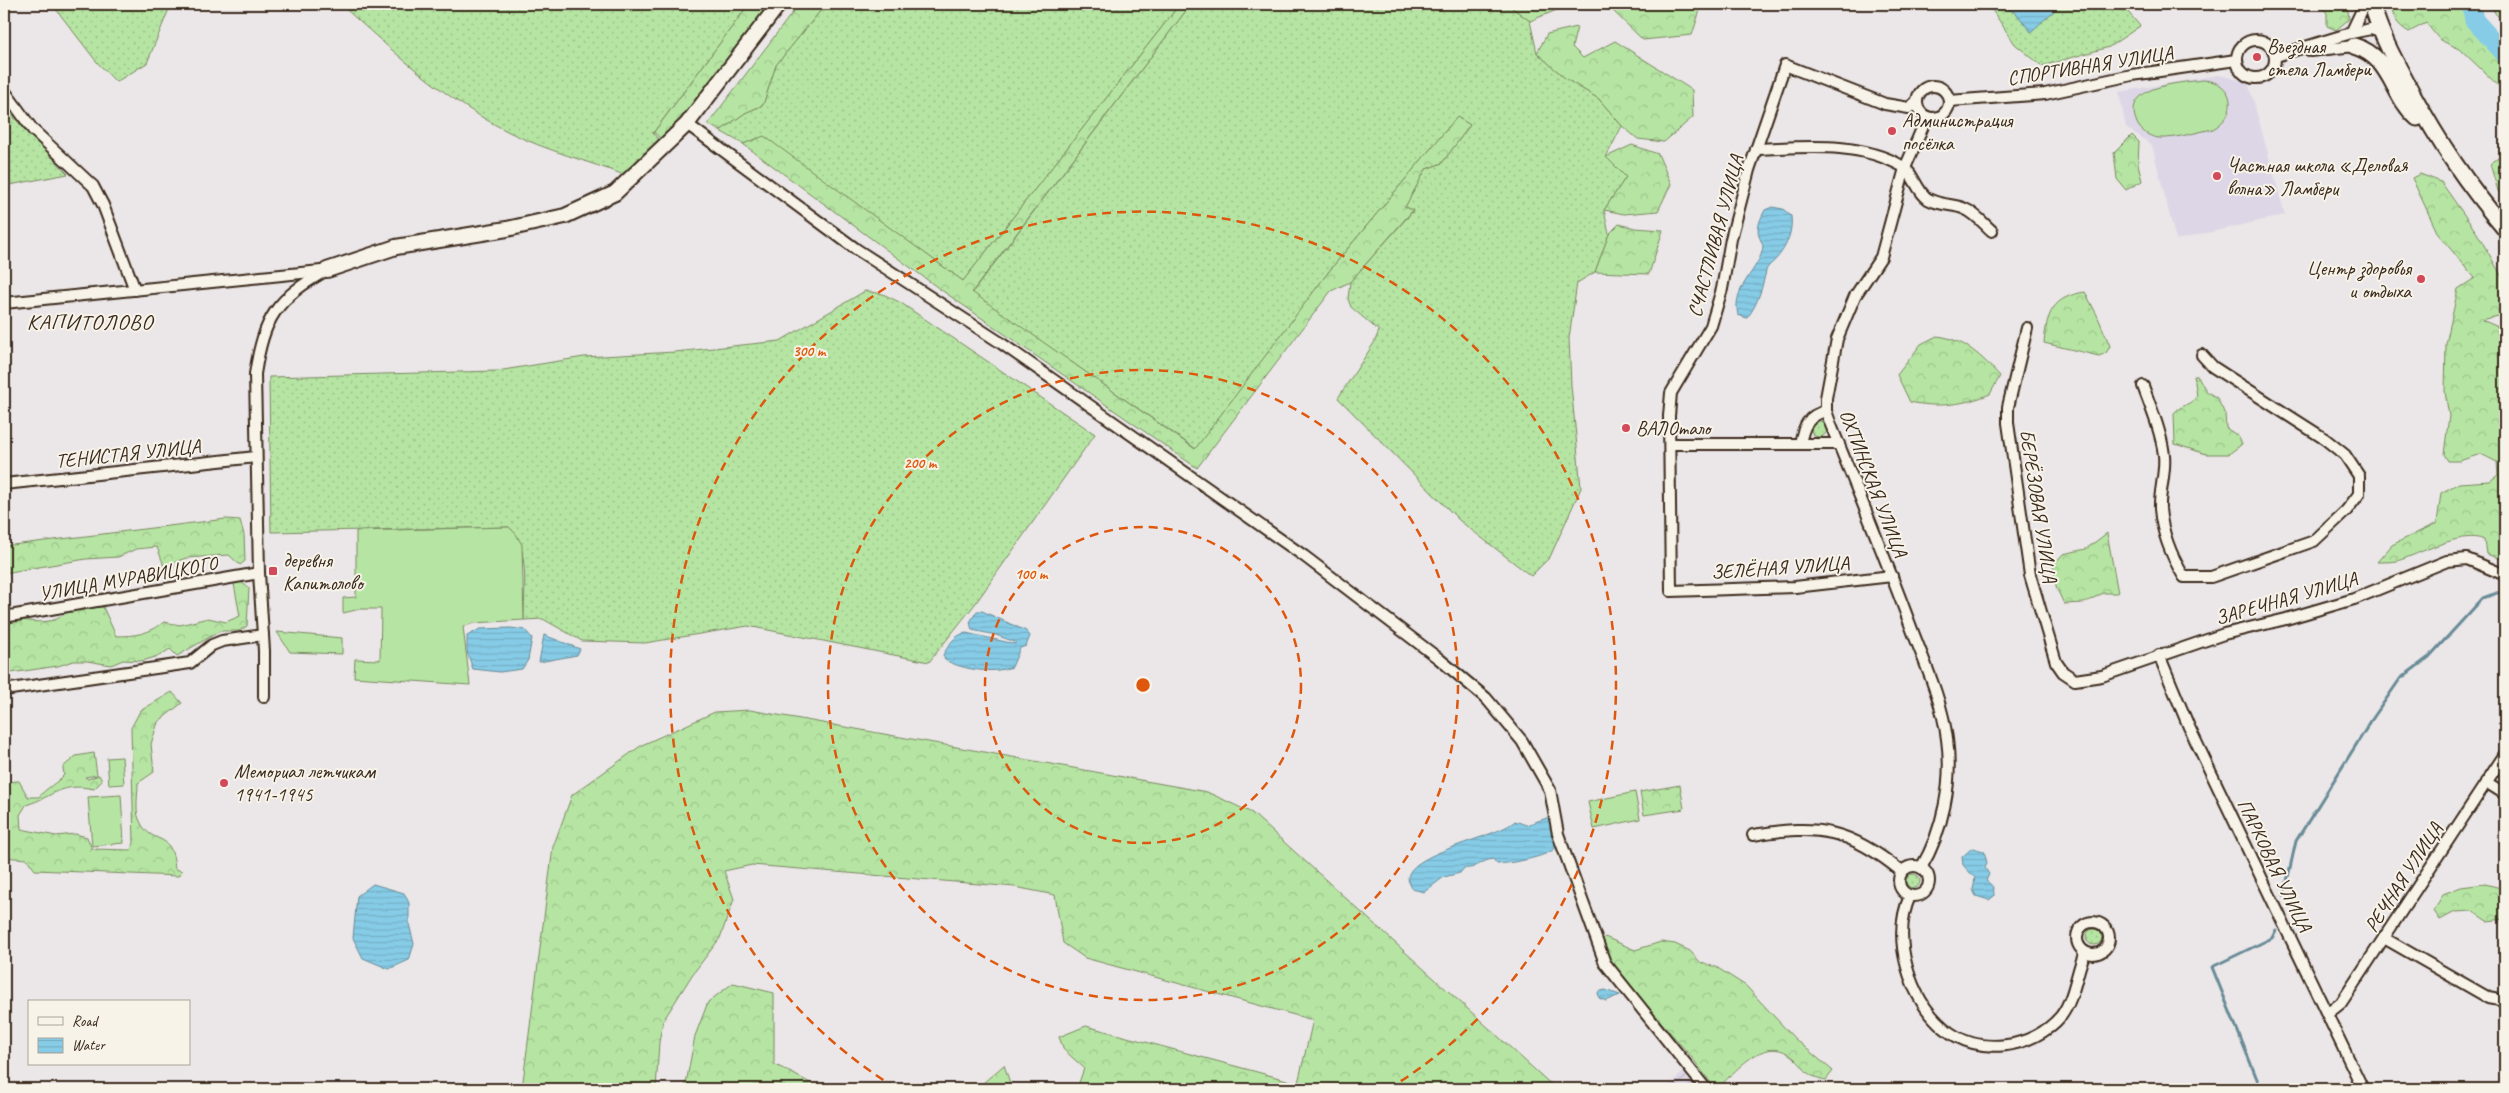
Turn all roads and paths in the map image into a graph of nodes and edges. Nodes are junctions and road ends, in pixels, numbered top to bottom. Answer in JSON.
{"nodes":[{"id":1,"x":778,"y":4,"type":"edge"},
{"id":2,"x":2362,"y":4,"type":"edge"},
{"id":3,"x":2372,"y":4,"type":"edge"},
{"id":4,"x":2383,"y":32,"type":"junction"},
{"id":5,"x":2352,"y":39,"type":"junction"},
{"id":6,"x":2276,"y":56,"type":"junction"},
{"id":7,"x":2236,"y":60,"type":"junction"},
{"id":8,"x":4,"y":90,"type":"edge"},
{"id":9,"x":1917,"y":101,"type":"junction"},
{"id":10,"x":1949,"y":101,"type":"junction"},
{"id":11,"x":1927,"y":116,"type":"junction"},
{"id":12,"x":687,"y":124,"type":"junction"},
{"id":13,"x":2435,"y":134,"type":"junction"},
{"id":14,"x":1756,"y":148,"type":"junction"},
{"id":15,"x":1905,"y":168,"type":"junction"},
{"id":16,"x":2505,"y":229,"type":"edge"},
{"id":17,"x":1992,"y":231,"type":"dead end"},
{"id":18,"x":327,"y":270,"type":"junction"},
{"id":19,"x":135,"y":290,"type":"junction"},
{"id":20,"x":4,"y":302,"type":"edge"},
{"id":21,"x":2027,"y":328,"type":"dead end"},
{"id":22,"x":2202,"y":355,"type":"dead end"},
{"id":23,"x":2143,"y":386,"type":"dead end"},
{"id":24,"x":1826,"y":411,"type":"junction"},
{"id":25,"x":1670,"y":444,"type":"junction"},
{"id":26,"x":1800,"y":444,"type":"junction"},
{"id":27,"x":1839,"y":444,"type":"junction"},
{"id":28,"x":256,"y":457,"type":"junction"},
{"id":29,"x":4,"y":484,"type":"edge"},
{"id":30,"x":259,"y":573,"type":"junction"},
{"id":31,"x":2505,"y":575,"type":"edge"},
{"id":32,"x":1892,"y":576,"type":"junction"},
{"id":33,"x":1671,"y":591,"type":"joint"},
{"id":34,"x":4,"y":618,"type":"edge"},
{"id":35,"x":263,"y":634,"type":"junction"},
{"id":36,"x":2159,"y":655,"type":"junction"},
{"id":37,"x":2075,"y":680,"type":"joint"},
{"id":38,"x":4,"y":690,"type":"edge"},
{"id":39,"x":264,"y":697,"type":"dead end"},
{"id":40,"x":2505,"y":754,"type":"edge"},
{"id":41,"x":2486,"y":782,"type":"junction"},
{"id":42,"x":2505,"y":794,"type":"edge"},
{"id":43,"x":1753,"y":835,"type":"dead end"},
{"id":44,"x":1921,"y":868,"type":"junction"},
{"id":45,"x":1902,"y":872,"type":"junction"},
{"id":46,"x":1910,"y":896,"type":"junction"},
{"id":47,"x":2384,"y":938,"type":"junction"},
{"id":48,"x":2085,"y":952,"type":"dead end"},
{"id":49,"x":2505,"y":1001,"type":"edge"},
{"id":50,"x":2327,"y":1014,"type":"junction"},
{"id":51,"x":1706,"y":1089,"type":"edge"},
{"id":52,"x":2363,"y":1089,"type":"edge"}],
"edges":[{"from":1,"to":12,"type":"street"},
{"from":2,"to":5,"type":"street"},
{"from":3,"to":4,"type":"main road"},
{"from":4,"to":5,"type":"main road"},
{"from":4,"to":13,"type":"main road"},
{"from":5,"to":6,"type":"street"},
{"from":5,"to":13,"type":"main road"},
{"from":6,"to":7,"type":"street"},
{"from":6,"to":7,"type":"street"},
{"from":7,"to":10,"type":"street","name":"СПОРТИВНАЯ УЛИЦА"},
{"from":8,"to":19,"type":"street"},
{"from":9,"to":10,"type":"street"},
{"from":9,"to":11,"type":"street"},
{"from":9,"to":14,"type":"street","name":"СЧАСТЛИВАЯ УЛИЦА"},
{"from":10,"to":11,"type":"street"},
{"from":11,"to":15,"type":"street","name":"ОХТИНСКАЯ УЛИЦА"},
{"from":12,"to":18,"type":"street"},
{"from":12,"to":51,"type":"street"},
{"from":13,"to":16,"type":"main road"},
{"from":14,"to":15,"type":"street"},
{"from":14,"to":25,"type":"street","name":"СЧАСТЛИВАЯ УЛИЦА"},
{"from":15,"to":17,"type":"street"},
{"from":15,"to":24,"type":"street","name":"ОХТИНСКАЯ УЛИЦА"},
{"from":18,"to":19,"type":"street"},
{"from":18,"to":28,"type":"street"},
{"from":19,"to":20,"type":"street"},
{"from":21,"to":37,"type":"street","name":"БЕРЁЗОВАЯ УЛИЦА"},
{"from":22,"to":23,"type":"street"},
{"from":24,"to":26,"type":"street"},
{"from":24,"to":27,"type":"street","name":"ОХТИНСКАЯ УЛИЦА"},
{"from":25,"to":26,"type":"street"},
{"from":25,"to":33,"type":"street","name":"СЧАСТЛИВАЯ УЛИЦА"},
{"from":26,"to":27,"type":"street"},
{"from":27,"to":32,"type":"street","name":"ОХТИНСКАЯ УЛИЦА"},
{"from":28,"to":29,"type":"street","name":"ТЕНИСТАЯ УЛИЦА"},
{"from":28,"to":30,"type":"street"},
{"from":30,"to":34,"type":"street","name":"УЛИЦА МУРАВИЦКОГО"},
{"from":30,"to":35,"type":"street"},
{"from":31,"to":36,"type":"street","name":"ЗАРЕЧНАЯ УЛИЦА"},
{"from":32,"to":33,"type":"street","name":"ЗЕЛЁНАЯ УЛИЦА"},
{"from":32,"to":44,"type":"street","name":"ОХТИНСКАЯ УЛИЦА"},
{"from":35,"to":38,"type":"street"},
{"from":35,"to":39,"type":"street"},
{"from":36,"to":37,"type":"street","name":"ЗАРЕЧНАЯ УЛИЦА"},
{"from":36,"to":50,"type":"street","name":"ПАРКОВАЯ УЛИЦА"},
{"from":40,"to":41,"type":"street","name":"РЕЧНАЯ УЛИЦА"},
{"from":41,"to":42,"type":"street"},
{"from":41,"to":47,"type":"street","name":"РЕЧНАЯ УЛИЦА"},
{"from":43,"to":45,"type":"street"},
{"from":44,"to":45,"type":"street"},
{"from":44,"to":46,"type":"street"},
{"from":45,"to":46,"type":"street"},
{"from":46,"to":48,"type":"street"},
{"from":47,"to":49,"type":"street"},
{"from":47,"to":50,"type":"street","name":"РЕЧНАЯ УЛИЦА"},
{"from":50,"to":52,"type":"street","name":"ПАРКОВАЯ УЛИЦА"}]}
